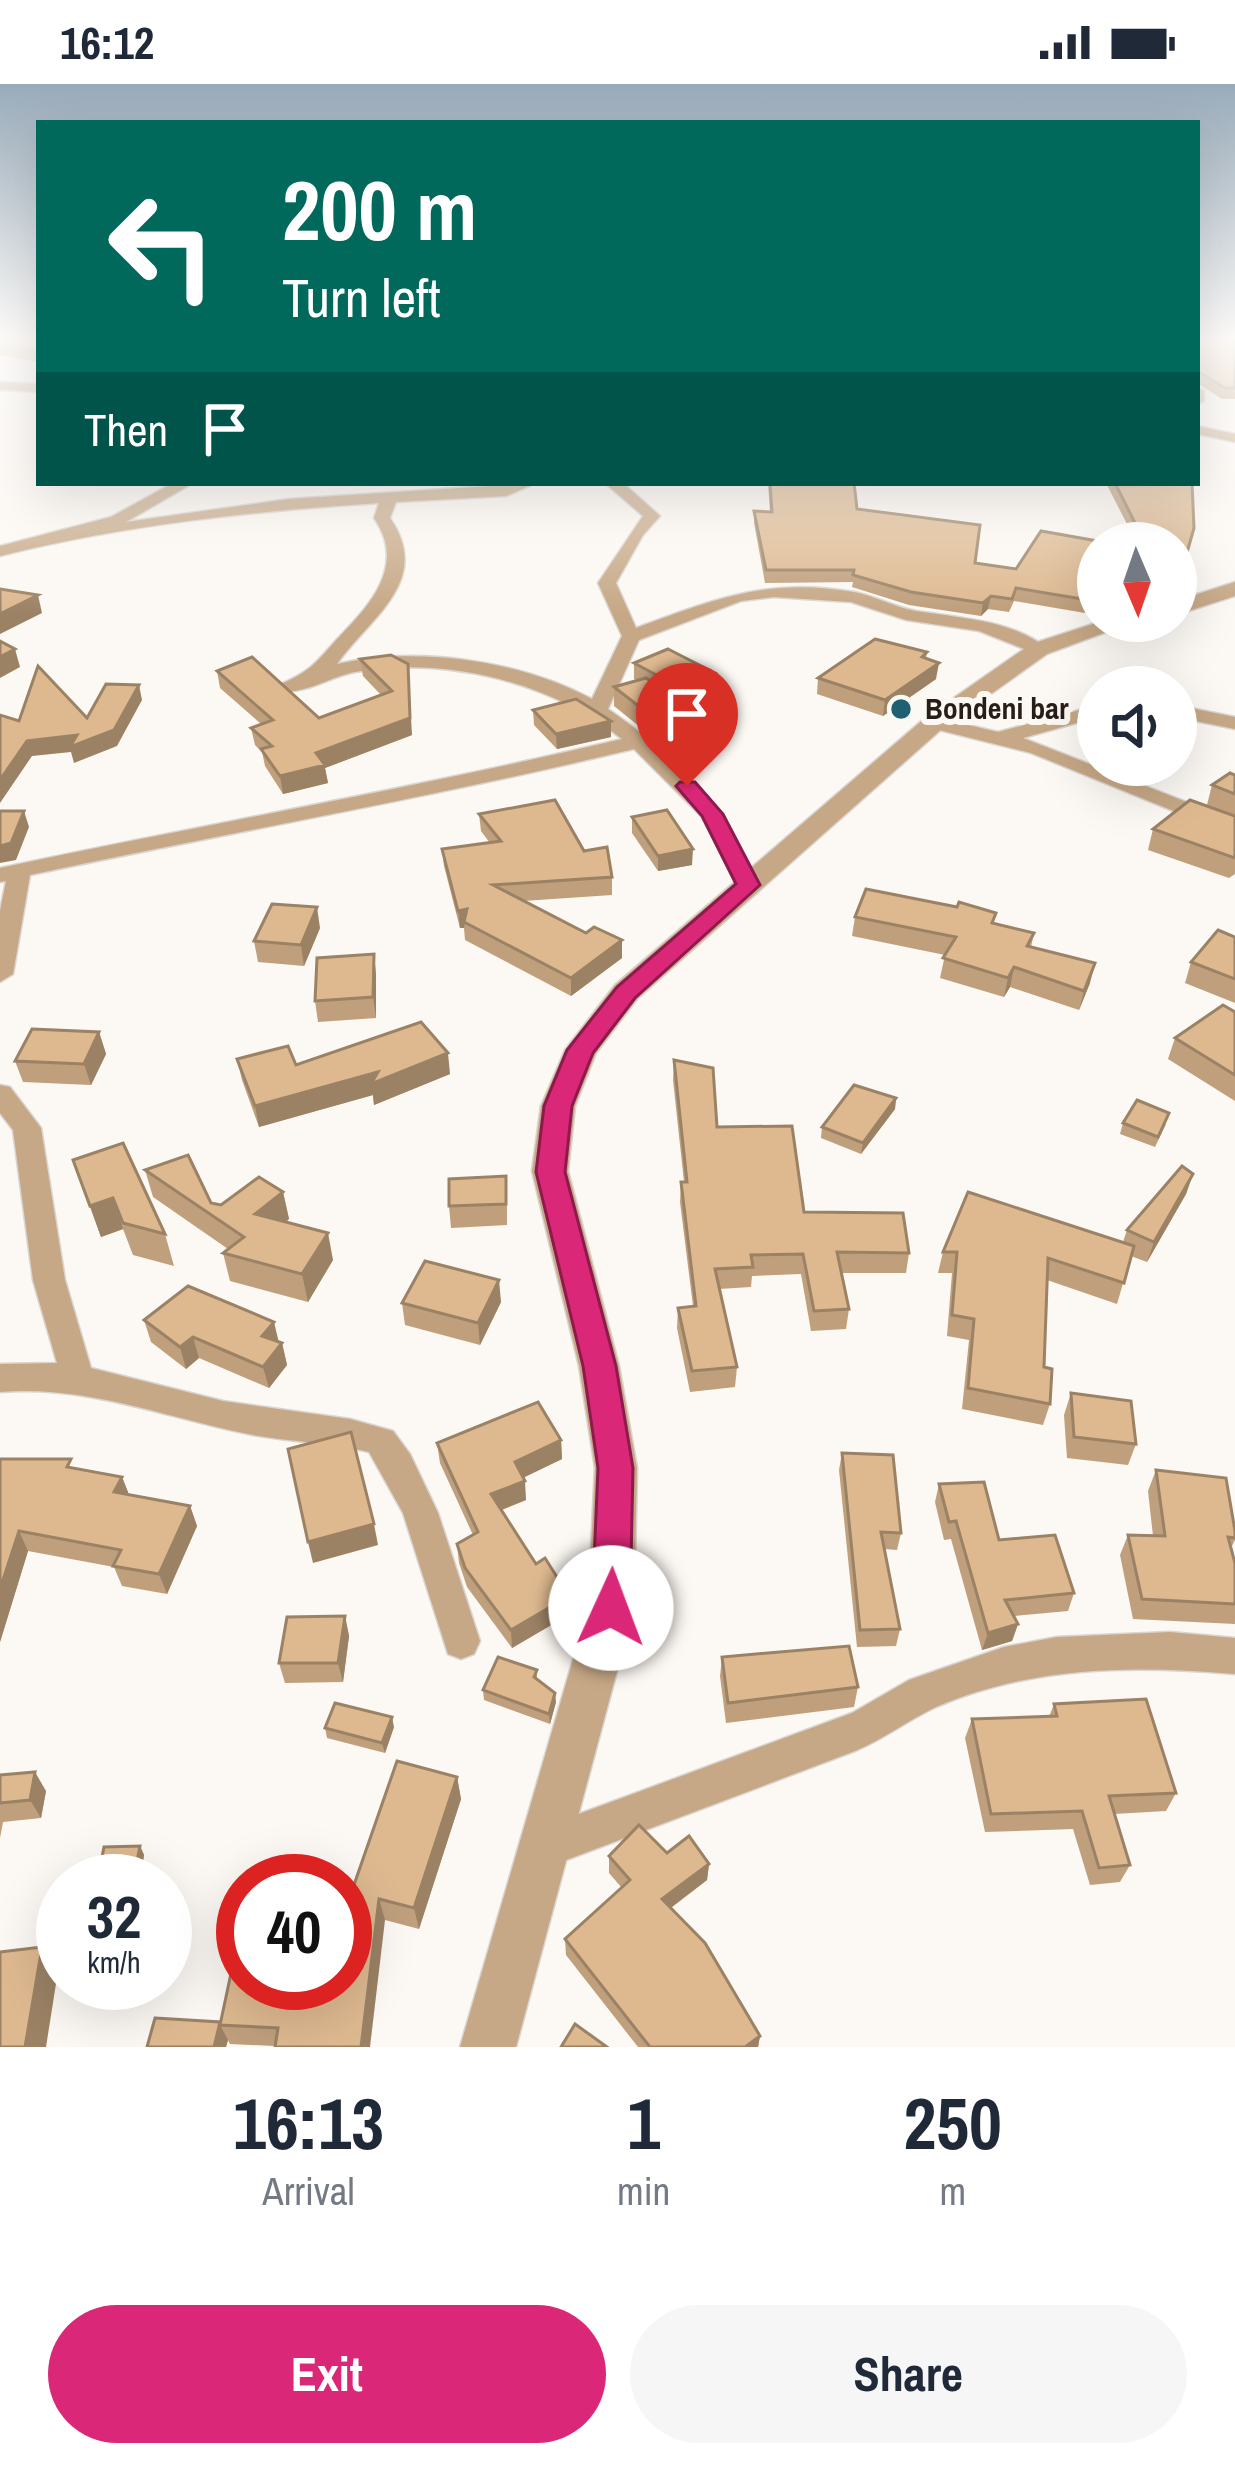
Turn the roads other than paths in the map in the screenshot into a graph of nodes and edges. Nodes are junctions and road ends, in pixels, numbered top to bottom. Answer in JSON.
{"nodes":[{"id":1,"x":1200,"y":431,"type":"edge"},
{"id":2,"x":1233,"y":438,"type":"edge"},
{"id":3,"x":1200,"y":448,"type":"edge"},
{"id":4,"x":180,"y":486,"type":"edge"},
{"id":5,"x":322,"y":486,"type":"edge"},
{"id":6,"x":520,"y":486,"type":"edge"},
{"id":7,"x":617,"y":486,"type":"edge"},
{"id":8,"x":388,"y":499,"type":"junction"},
{"id":9,"x":308,"y":502,"type":"junction"},
{"id":10,"x":80,"y":533,"type":"junction"},
{"id":11,"x":0,"y":551,"type":"edge"},
{"id":12,"x":1235,"y":589,"type":"edge"},
{"id":13,"x":1197,"y":601,"type":"edge"},
{"id":14,"x":632,"y":635,"type":"junction"},
{"id":15,"x":1077,"y":637,"type":"edge"},
{"id":16,"x":1039,"y":649,"type":"junction"},
{"id":17,"x":322,"y":672,"type":"junction"},
{"id":18,"x":290,"y":687,"type":"edge"},
{"id":19,"x":598,"y":711,"type":"junction"},
{"id":20,"x":1197,"y":715,"type":"edge"},
{"id":21,"x":1077,"y":717,"type":"edge"},
{"id":22,"x":934,"y":723,"type":"junction"},
{"id":23,"x":1235,"y":723,"type":"edge"},
{"id":24,"x":1000,"y":738,"type":"junction"},
{"id":25,"x":633,"y":743,"type":"junction"},
{"id":26,"x":1235,"y":829,"type":"edge"},
{"id":27,"x":10,"y":875,"type":"edge"},
{"id":28,"x":748,"y":885,"type":"junction"},
{"id":29,"x":0,"y":974,"type":"edge"},
{"id":30,"x":0,"y":1094,"type":"edge"},
{"id":31,"x":0,"y":1378,"type":"edge"},
{"id":32,"x":79,"y":1382,"type":"junction"},
{"id":33,"x":461,"y":1641,"type":"dead end"},
{"id":34,"x":1235,"y":1657,"type":"edge"},
{"id":35,"x":545,"y":1847,"type":"junction"},
{"id":36,"x":488,"y":2047,"type":"edge"}],
"edges":[{"from":1,"to":2,"type":"street"},
{"from":2,"to":3,"type":"street"},
{"from":4,"to":10,"type":"street"},
{"from":5,"to":9,"type":"street"},
{"from":6,"to":8,"type":"street"},
{"from":7,"to":14,"type":"street"},
{"from":8,"to":9,"type":"street"},
{"from":8,"to":17,"type":"street"},
{"from":9,"to":10,"type":"street"},
{"from":10,"to":11,"type":"street"},
{"from":12,"to":13,"type":"street"},
{"from":14,"to":16,"type":"street"},
{"from":14,"to":19,"type":"street"},
{"from":15,"to":16,"type":"street"},
{"from":16,"to":22,"type":"street"},
{"from":17,"to":18,"type":"street"},
{"from":17,"to":19,"type":"street"},
{"from":19,"to":25,"type":"street"},
{"from":20,"to":23,"type":"street"},
{"from":21,"to":24,"type":"street"},
{"from":22,"to":24,"type":"street"},
{"from":22,"to":28,"type":"street"},
{"from":24,"to":26,"type":"street"},
{"from":25,"to":27,"type":"street"},
{"from":25,"to":28,"type":"street"},
{"from":27,"to":29,"type":"street"},
{"from":28,"to":35,"type":"street"},
{"from":30,"to":32,"type":"street"},
{"from":31,"to":32,"type":"street"},
{"from":32,"to":33,"type":"street"},
{"from":34,"to":35,"type":"street"},
{"from":35,"to":36,"type":"street"}]}
